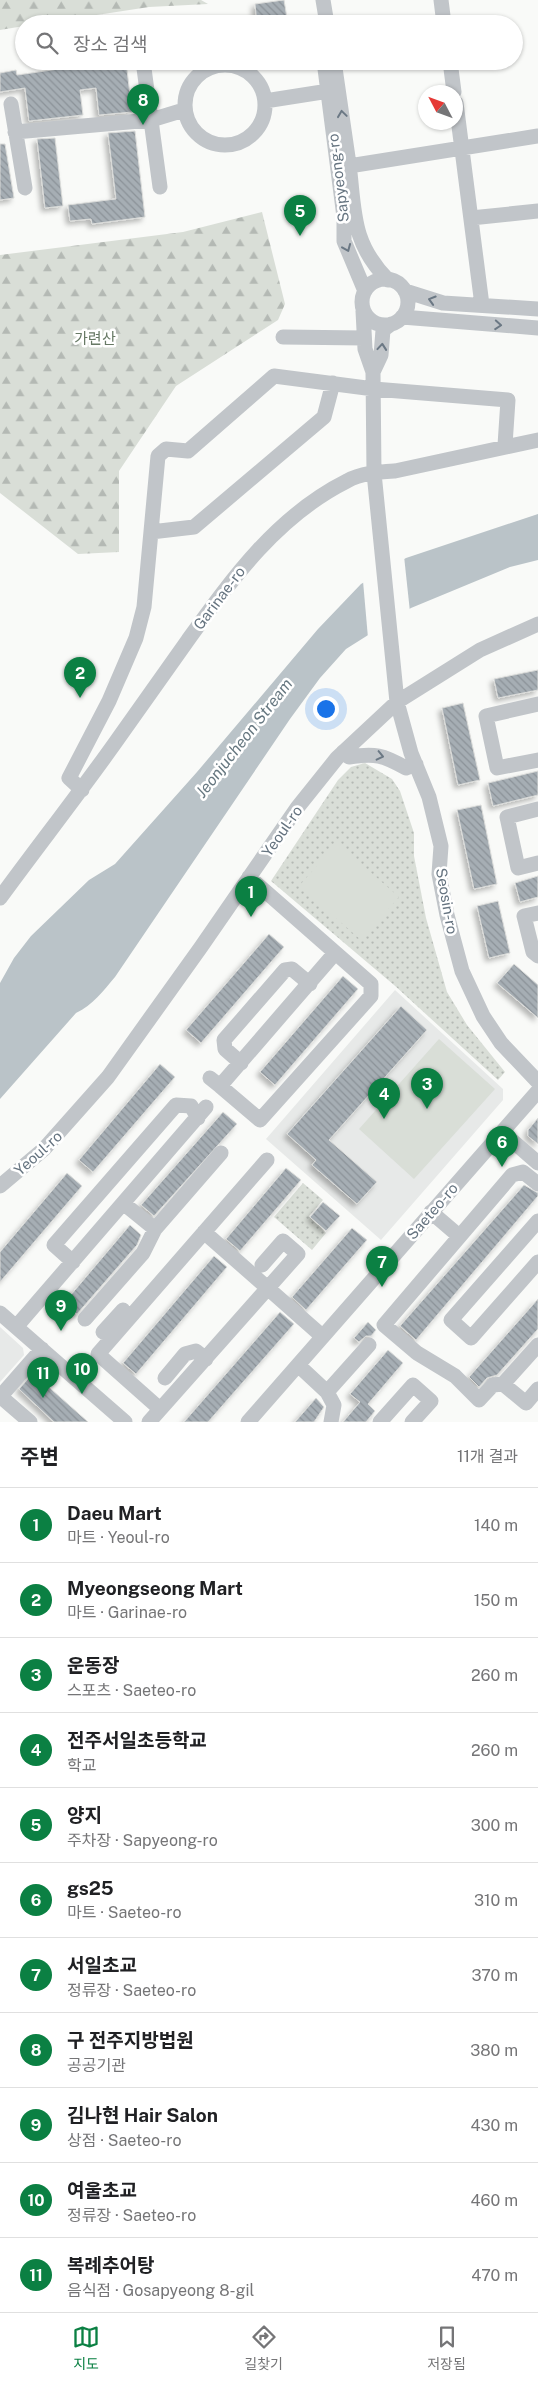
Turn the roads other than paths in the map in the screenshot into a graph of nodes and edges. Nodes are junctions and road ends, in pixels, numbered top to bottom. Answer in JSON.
{"nodes":[{"id":1,"x":315,"y":0,"type":"edge"},
{"id":2,"x":323,"y":0,"type":"edge"},
{"id":3,"x":441,"y":0,"type":"edge"},
{"id":4,"x":318,"y":15,"type":"edge"},
{"id":5,"x":326,"y":15,"type":"edge"},
{"id":6,"x":443,"y":15,"type":"edge"},
{"id":7,"x":144,"y":70,"type":"edge"},
{"id":8,"x":204,"y":70,"type":"edge"},
{"id":9,"x":245,"y":70,"type":"edge"},
{"id":10,"x":327,"y":70,"type":"edge"},
{"id":11,"x":334,"y":70,"type":"edge"},
{"id":12,"x":451,"y":70,"type":"edge"},
{"id":13,"x":453,"y":85,"type":"edge"},
{"id":14,"x":333,"y":91,"type":"junction"},
{"id":15,"x":265,"y":101,"type":"junction"},
{"id":16,"x":11,"y":104,"type":"dead end"},
{"id":17,"x":184,"y":110,"type":"junction"},
{"id":18,"x":152,"y":120,"type":"junction"},
{"id":19,"x":460,"y":130,"type":"edge"},
{"id":20,"x":15,"y":132,"type":"junction"},
{"id":21,"x":538,"y":136,"type":"edge"},
{"id":22,"x":462,"y":148,"type":"junction"},
{"id":23,"x":349,"y":166,"type":"junction"},
{"id":24,"x":160,"y":187,"type":"dead end"},
{"id":25,"x":26,"y":188,"type":"dead end"},
{"id":26,"x":538,"y":210,"type":"edge"},
{"id":27,"x":471,"y":218,"type":"junction"},
{"id":28,"x":388,"y":280,"type":"junction"},
{"id":29,"x":364,"y":291,"type":"junction"},
{"id":30,"x":404,"y":291,"type":"junction"},
{"id":31,"x":482,"y":305,"type":"junction"},
{"id":32,"x":538,"y":309,"type":"edge"},
{"id":33,"x":364,"y":311,"type":"junction"},
{"id":34,"x":397,"y":320,"type":"junction"},
{"id":35,"x":538,"y":328,"type":"edge"},
{"id":36,"x":283,"y":337,"type":"dead end"},
{"id":37,"x":364,"y":338,"type":"junction"},
{"id":38,"x":373,"y":372,"type":"junction"},
{"id":39,"x":333,"y":383,"type":"junction"},
{"id":40,"x":374,"y":389,"type":"junction"},
{"id":41,"x":538,"y":440,"type":"edge"},
{"id":42,"x":505,"y":445,"type":"junction"},
{"id":43,"x":374,"y":472,"type":"junction"},
{"id":44,"x":376,"y":496,"type":"joint"},
{"id":45,"x":151,"y":532,"type":"junction"},
{"id":46,"x":538,"y":624,"type":"edge"},
{"id":47,"x":397,"y":702,"type":"junction"},
{"id":48,"x":538,"y":704,"type":"edge"},
{"id":49,"x":343,"y":752,"type":"junction"},
{"id":50,"x":538,"y":760,"type":"edge"},
{"id":51,"x":416,"y":764,"type":"junction"},
{"id":52,"x":82,"y":790,"type":"junction"},
{"id":53,"x":538,"y":809,"type":"edge"},
{"id":54,"x":538,"y":863,"type":"edge"},
{"id":55,"x":249,"y":877,"type":"junction"},
{"id":56,"x":0,"y":898,"type":"edge"},
{"id":57,"x":538,"y":913,"type":"edge"},
{"id":58,"x":335,"y":953,"type":"junction"},
{"id":59,"x":538,"y":956,"type":"edge"},
{"id":60,"x":310,"y":984,"type":"junction"},
{"id":61,"x":241,"y":1063,"type":"junction"},
{"id":62,"x":538,"y":1082,"type":"edge"},
{"id":63,"x":538,"y":1092,"type":"edge"},
{"id":64,"x":502,"y":1132,"type":"junction"},
{"id":65,"x":221,"y":1153,"type":"dead end"},
{"id":66,"x":267,"y":1160,"type":"dead end"},
{"id":67,"x":538,"y":1163,"type":"edge"},
{"id":68,"x":538,"y":1184,"type":"edge"},
{"id":69,"x":0,"y":1186,"type":"edge"},
{"id":70,"x":123,"y":1203,"type":"junction"},
{"id":71,"x":431,"y":1212,"type":"junction"},
{"id":72,"x":538,"y":1222,"type":"edge"},
{"id":73,"x":155,"y":1229,"type":"junction"},
{"id":74,"x":204,"y":1232,"type":"junction"},
{"id":75,"x":459,"y":1236,"type":"junction"},
{"id":76,"x":73,"y":1262,"type":"junction"},
{"id":77,"x":538,"y":1262,"type":"edge"},
{"id":78,"x":262,"y":1265,"type":"dead end"},
{"id":79,"x":268,"y":1289,"type":"junction"},
{"id":80,"x":0,"y":1313,"type":"edge"},
{"id":81,"x":134,"y":1313,"type":"junction"},
{"id":82,"x":85,"y":1319,"type":"dead end"},
{"id":83,"x":16,"y":1327,"type":"junction"},
{"id":84,"x":103,"y":1332,"type":"dead end"},
{"id":85,"x":322,"y":1336,"type":"junction"},
{"id":86,"x":369,"y":1345,"type":"dead end"},
{"id":87,"x":538,"y":1345,"type":"edge"},
{"id":88,"x":42,"y":1349,"type":"junction"},
{"id":89,"x":206,"y":1359,"type":"junction"},
{"id":90,"x":298,"y":1366,"type":"junction"},
{"id":91,"x":165,"y":1378,"type":"dead end"},
{"id":92,"x":504,"y":1384,"type":"junction"},
{"id":93,"x":538,"y":1389,"type":"edge"},
{"id":94,"x":328,"y":1392,"type":"junction"},
{"id":95,"x":0,"y":1397,"type":"edge"},
{"id":96,"x":160,"y":1409,"type":"junction"},
{"id":97,"x":30,"y":1422,"type":"edge"},
{"id":98,"x":125,"y":1422,"type":"edge"},
{"id":99,"x":149,"y":1422,"type":"edge"},
{"id":100,"x":248,"y":1422,"type":"edge"},
{"id":101,"x":331,"y":1422,"type":"edge"},
{"id":102,"x":380,"y":1422,"type":"edge"},
{"id":103,"x":412,"y":1422,"type":"edge"}],
"edges":[{"from":1,"to":4,"type":"street"},
{"from":2,"to":5,"type":"street"},
{"from":3,"to":6,"type":"street"},
{"from":7,"to":18,"type":"street"},
{"from":8,"to":17,"type":"street"},
{"from":9,"to":15,"type":"street"},
{"from":10,"to":14,"type":"street","name":"Sapyeong-ro"},
{"from":11,"to":14,"type":"street","name":"Sapyeong-ro"},
{"from":12,"to":13,"type":"street"},
{"from":14,"to":15,"type":"street"},
{"from":23,"to":14,"type":"street","name":"Sapyeong-ro","one_way":true},
{"from":14,"to":29,"type":"street","name":"Sapyeong-ro","one_way":true},
{"from":15,"to":17,"type":"street"},
{"from":16,"to":20,"type":"street"},
{"from":17,"to":18,"type":"street"},
{"from":18,"to":20,"type":"street"},
{"from":18,"to":24,"type":"street"},
{"from":19,"to":22,"type":"street"},
{"from":20,"to":25,"type":"street"},
{"from":21,"to":22,"type":"street"},
{"from":22,"to":23,"type":"street"},
{"from":22,"to":27,"type":"street"},
{"from":23,"to":28,"type":"street","name":"Sapyeong-ro"},
{"from":26,"to":27,"type":"street"},
{"from":27,"to":31,"type":"street"},
{"from":28,"to":29,"type":"street"},
{"from":28,"to":30,"type":"street","name":"Sapyeong-ro"},
{"from":29,"to":33,"type":"street","name":"Sapyeong-ro"},
{"from":31,"to":30,"type":"street","name":"Sapyeong-ro","one_way":true},
{"from":30,"to":34,"type":"street"},
{"from":31,"to":32,"type":"street","name":"Sapyeong-ro"},
{"from":33,"to":34,"type":"street"},
{"from":33,"to":37,"type":"street","name":"Sapyeong-ro"},
{"from":34,"to":35,"type":"street","one_way":true},
{"from":38,"to":34,"type":"street","one_way":true},
{"from":36,"to":37,"type":"street"},
{"from":37,"to":38,"type":"street","name":"Sapyeong-ro"},
{"from":38,"to":40,"type":"street","name":"Sapyeong-ro"},
{"from":39,"to":40,"type":"street"},
{"from":39,"to":45,"type":"street"},
{"from":39,"to":45,"type":"street"},
{"from":40,"to":42,"type":"street"},
{"from":40,"to":43,"type":"street","name":"Sapyeong-ro"},
{"from":41,"to":42,"type":"street","name":"Garinae-ro"},
{"from":42,"to":43,"type":"street","name":"Garinae-ro"},
{"from":43,"to":44,"type":"street","name":"Sapyeong-ro"},
{"from":43,"to":52,"type":"street","name":"Garinae-ro"},
{"from":44,"to":47,"type":"street","name":"Seosin-ro"},
{"from":45,"to":52,"type":"street"},
{"from":46,"to":47,"type":"street","name":"Yeoul-ro"},
{"from":47,"to":49,"type":"street","name":"Yeoul-ro"},
{"from":47,"to":51,"type":"street","name":"Seosin-ro"},
{"from":48,"to":50,"type":"street"},
{"from":49,"to":51,"type":"street","one_way":true},
{"from":49,"to":55,"type":"street","name":"Yeoul-ro"},
{"from":51,"to":62,"type":"street","name":"Seosin-ro"},
{"from":52,"to":56,"type":"street","name":"Garinae-ro"},
{"from":53,"to":54,"type":"street"},
{"from":55,"to":58,"type":"street"},
{"from":55,"to":69,"type":"street","name":"Yeoul-ro"},
{"from":57,"to":59,"type":"street"},
{"from":58,"to":60,"type":"street"},
{"from":58,"to":61,"type":"street"},
{"from":60,"to":61,"type":"street"},
{"from":60,"to":61,"type":"street"},
{"from":63,"to":64,"type":"street","name":"Saeteo-ro"},
{"from":64,"to":67,"type":"street"},
{"from":64,"to":71,"type":"street","name":"Saeteo-ro"},
{"from":65,"to":73,"type":"street"},
{"from":66,"to":74,"type":"street"},
{"from":68,"to":75,"type":"street"},
{"from":70,"to":73,"type":"street"},
{"from":70,"to":76,"type":"street"},
{"from":70,"to":76,"type":"street"},
{"from":71,"to":75,"type":"street"},
{"from":71,"to":85,"type":"street","name":"Saeteo-ro"},
{"from":72,"to":77,"type":"street"},
{"from":73,"to":82,"type":"street"},
{"from":74,"to":79,"type":"street"},
{"from":74,"to":81,"type":"street"},
{"from":75,"to":92,"type":"street"},
{"from":76,"to":83,"type":"street"},
{"from":78,"to":79,"type":"street"},
{"from":79,"to":85,"type":"street"},
{"from":79,"to":89,"type":"street"},
{"from":80,"to":83,"type":"street"},
{"from":81,"to":84,"type":"street"},
{"from":81,"to":96,"type":"street"},
{"from":83,"to":88,"type":"street"},
{"from":85,"to":90,"type":"street","name":"Saeteo-ro"},
{"from":86,"to":94,"type":"street"},
{"from":87,"to":92,"type":"street"},
{"from":88,"to":95,"type":"street"},
{"from":88,"to":98,"type":"street"},
{"from":89,"to":91,"type":"street"},
{"from":89,"to":96,"type":"street"},
{"from":90,"to":94,"type":"street"},
{"from":90,"to":100,"type":"street","name":"Saeteo-ro"},
{"from":92,"to":93,"type":"street"},
{"from":94,"to":101,"type":"street"},
{"from":95,"to":97,"type":"street"},
{"from":96,"to":99,"type":"street"},
{"from":102,"to":103,"type":"street"}]}
